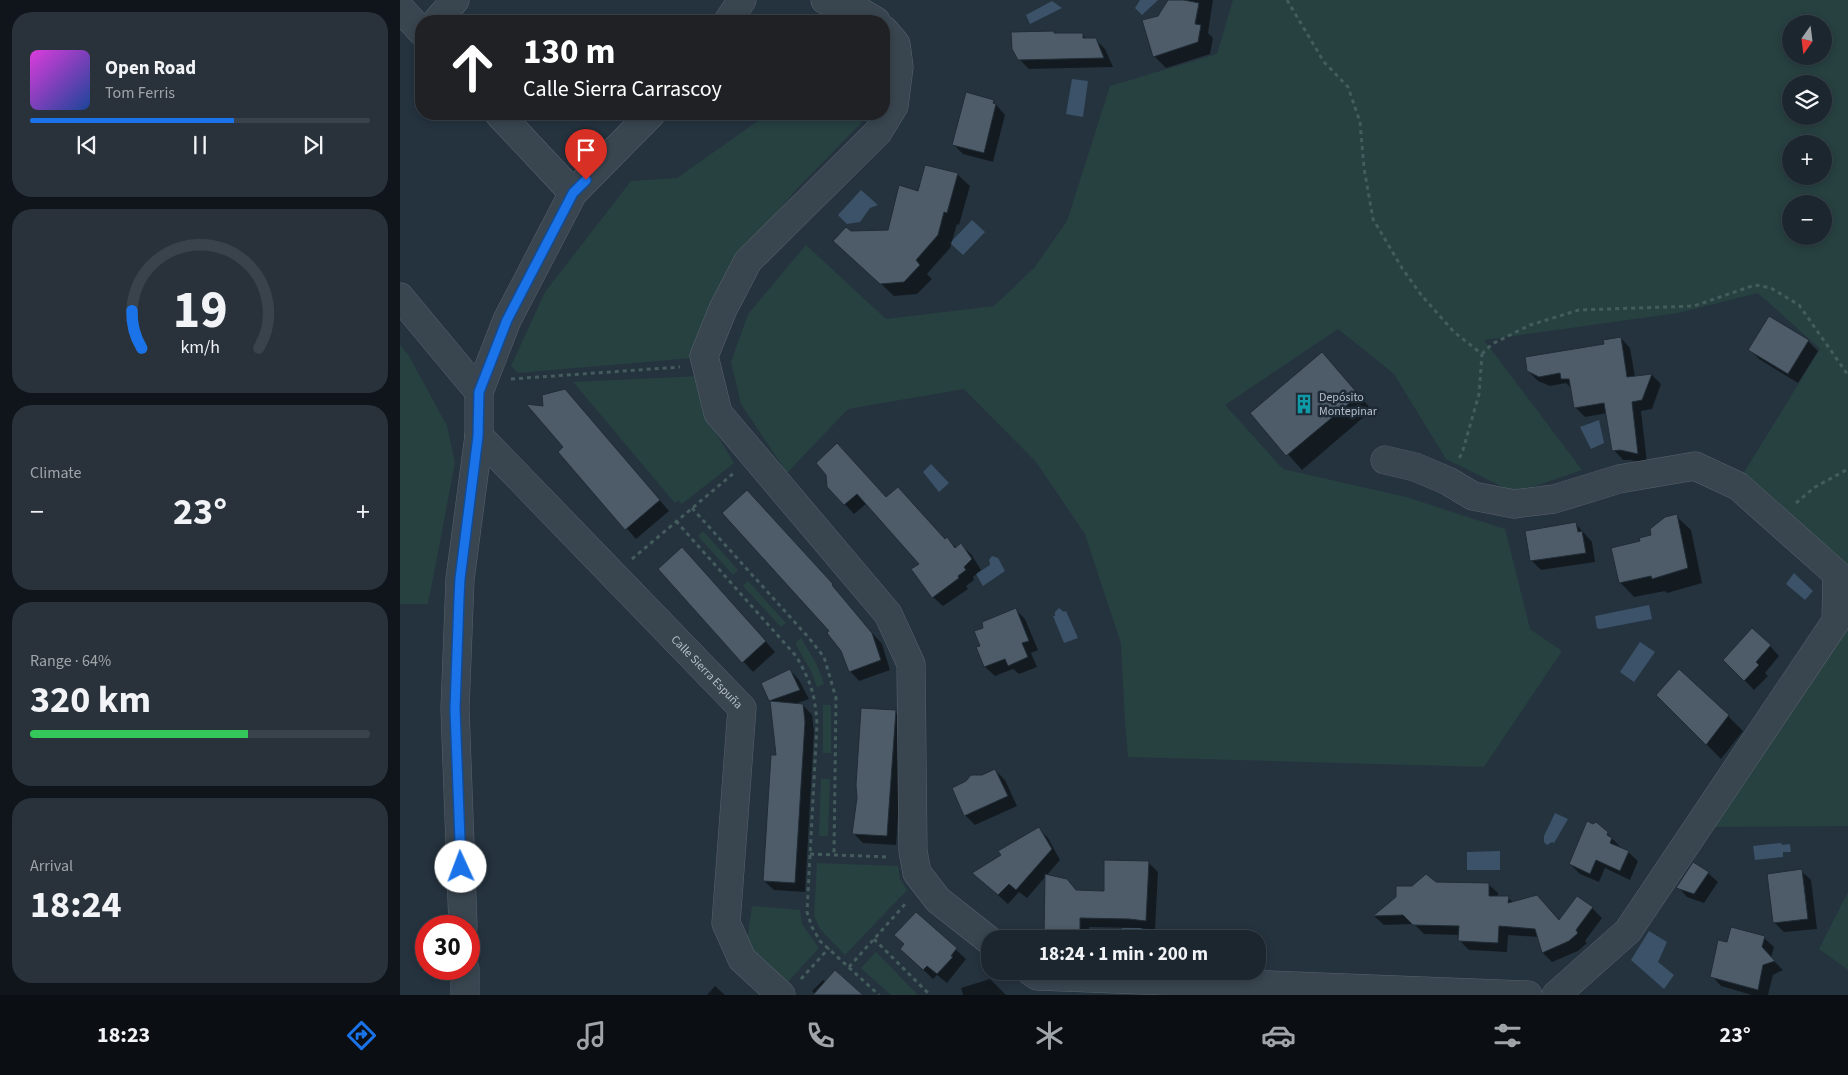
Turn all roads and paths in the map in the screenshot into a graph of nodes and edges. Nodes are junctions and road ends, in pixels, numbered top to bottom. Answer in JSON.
{"nodes":[{"id":1,"x":455,"y":0,"type":"edge"},
{"id":2,"x":742,"y":0,"type":"edge"},
{"id":3,"x":825,"y":0,"type":"edge"},
{"id":4,"x":1287,"y":0,"type":"edge"},
{"id":5,"x":400,"y":8,"type":"edge"},
{"id":6,"x":442,"y":15,"type":"edge"},
{"id":7,"x":732,"y":15,"type":"edge"},
{"id":8,"x":866,"y":15,"type":"edge"},
{"id":9,"x":415,"y":24,"type":"edge"},
{"id":10,"x":890,"y":37,"type":"edge"},
{"id":11,"x":890,"y":112,"type":"edge"},
{"id":12,"x":505,"y":120,"type":"edge"},
{"id":13,"x":645,"y":120,"type":"edge"},
{"id":14,"x":885,"y":120,"type":"edge"},
{"id":15,"x":573,"y":193,"type":"junction"},
{"id":16,"x":400,"y":297,"type":"edge"},
{"id":17,"x":1482,"y":354,"type":"junction"},
{"id":18,"x":706,"y":365,"type":"junction"},
{"id":19,"x":1848,"y":375,"type":"edge"},
{"id":20,"x":481,"y":387,"type":"junction"},
{"id":21,"x":478,"y":436,"type":"junction"},
{"id":22,"x":754,"y":456,"type":"junction"},
{"id":23,"x":1385,"y":460,"type":"dead end"},
{"id":24,"x":1848,"y":469,"type":"edge"},
{"id":25,"x":1448,"y":481,"type":"junction"},
{"id":26,"x":692,"y":508,"type":"junction"},
{"id":27,"x":676,"y":521,"type":"junction"},
{"id":28,"x":1779,"y":523,"type":"junction"},
{"id":29,"x":613,"y":575,"type":"junction"},
{"id":30,"x":810,"y":854,"type":"junction"},
{"id":31,"x":834,"y":855,"type":"junction"},
{"id":32,"x":919,"y":870,"type":"junction"},
{"id":33,"x":463,"y":915,"type":"edge"},
{"id":34,"x":981,"y":934,"type":"edge"},
{"id":35,"x":874,"y":939,"type":"junction"},
{"id":36,"x":829,"y":948,"type":"junction"},
{"id":37,"x":849,"y":967,"type":"junction"},
{"id":38,"x":465,"y":980,"type":"edge"},
{"id":39,"x":1035,"y":981,"type":"edge"},
{"id":40,"x":790,"y":988,"type":"edge"},
{"id":41,"x":466,"y":995,"type":"edge"},
{"id":42,"x":880,"y":995,"type":"edge"},
{"id":43,"x":930,"y":995,"type":"edge"},
{"id":44,"x":1528,"y":995,"type":"edge"},
{"id":45,"x":1556,"y":995,"type":"edge"}],
"edges":[{"from":1,"to":6,"type":"street"},
{"from":2,"to":7,"type":"street"},
{"from":3,"to":8,"type":"street"},
{"from":4,"to":17,"type":"path"},
{"from":5,"to":9,"type":"street"},
{"from":10,"to":11,"type":"street"},
{"from":12,"to":15,"type":"street"},
{"from":13,"to":15,"type":"street"},
{"from":14,"to":18,"type":"street"},
{"from":15,"to":20,"type":"street"},
{"from":16,"to":20,"type":"street"},
{"from":17,"to":19,"type":"path"},
{"from":17,"to":25,"type":"path"},
{"from":18,"to":20,"type":"path"},
{"from":18,"to":22,"type":"street"},
{"from":20,"to":21,"type":"street"},
{"from":21,"to":29,"type":"street","name":"Calle Sierra Espuña"},
{"from":21,"to":33,"type":"street"},
{"from":22,"to":26,"type":"path"},
{"from":22,"to":32,"type":"street"},
{"from":23,"to":25,"type":"street"},
{"from":24,"to":28,"type":"path"},
{"from":25,"to":28,"type":"street"},
{"from":26,"to":27,"type":"path"},
{"from":26,"to":31,"type":"path"},
{"from":27,"to":29,"type":"path"},
{"from":27,"to":30,"type":"path"},
{"from":28,"to":45,"type":"street"},
{"from":29,"to":40,"type":"street","name":"Calle Sierra Espuña"},
{"from":30,"to":31,"type":"path"},
{"from":30,"to":36,"type":"path"},
{"from":31,"to":32,"type":"path"},
{"from":32,"to":34,"type":"street"},
{"from":32,"to":35,"type":"path"},
{"from":35,"to":37,"type":"path"},
{"from":35,"to":43,"type":"path"},
{"from":36,"to":37,"type":"path"},
{"from":36,"to":40,"type":"path"},
{"from":37,"to":42,"type":"path"},
{"from":38,"to":41,"type":"street"},
{"from":39,"to":44,"type":"street"}]}
